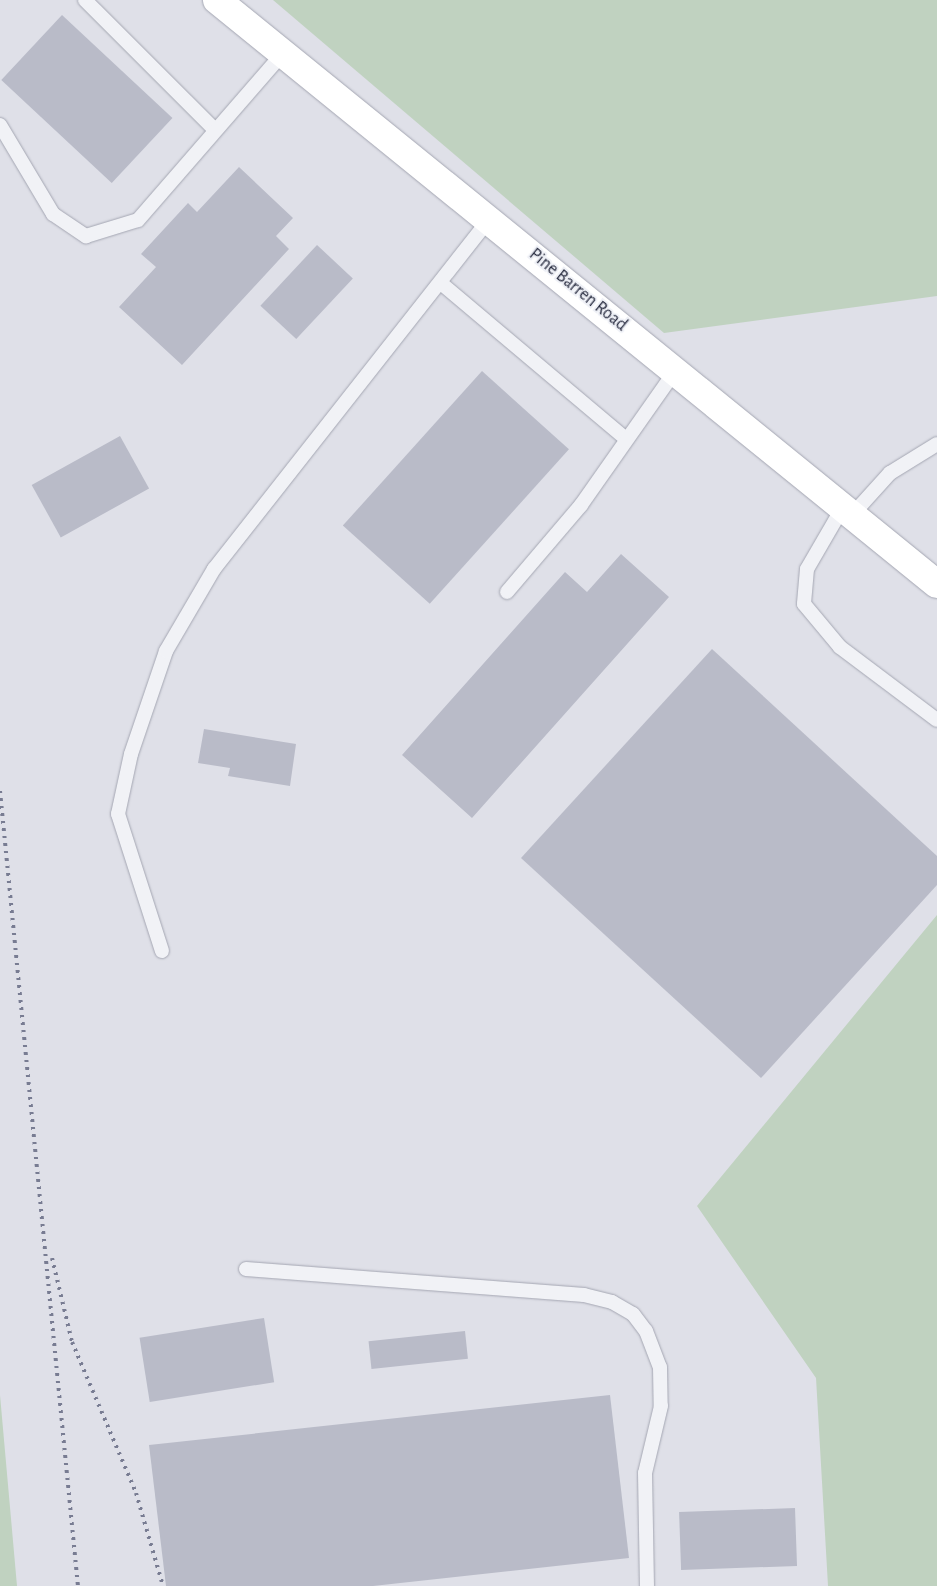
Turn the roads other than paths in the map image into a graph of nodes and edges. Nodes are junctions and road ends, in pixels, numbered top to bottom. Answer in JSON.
{"nodes":[{"id":1,"x":86,"y":0,"type":"edge"},
{"id":2,"x":216,"y":0,"type":"edge"},
{"id":3,"x":283,"y":53,"type":"junction"},
{"id":4,"x":0,"y":124,"type":"edge"},
{"id":5,"x":215,"y":130,"type":"junction"},
{"id":6,"x":490,"y":218,"type":"junction"},
{"id":7,"x":442,"y":284,"type":"junction"},
{"id":8,"x":676,"y":370,"type":"junction"},
{"id":9,"x":626,"y":439,"type":"junction"},
{"id":10,"x":937,"y":444,"type":"edge"},
{"id":11,"x":848,"y":511,"type":"junction"},
{"id":12,"x":937,"y":584,"type":"edge"},
{"id":13,"x":508,"y":592,"type":"dead end"},
{"id":14,"x":937,"y":720,"type":"edge"},
{"id":15,"x":162,"y":951,"type":"dead end"},
{"id":16,"x":246,"y":1269,"type":"dead end"},
{"id":17,"x":647,"y":1586,"type":"edge"}],
"edges":[{"from":1,"to":5,"type":"lane"},
{"from":2,"to":3,"type":"main road","name":"Pine Barren Road"},
{"from":3,"to":5,"type":"lane"},
{"from":3,"to":6,"type":"main road","name":"Pine Barren Road"},
{"from":4,"to":5,"type":"lane"},
{"from":6,"to":7,"type":"lane"},
{"from":6,"to":8,"type":"main road","name":"Pine Barren Road"},
{"from":7,"to":9,"type":"lane"},
{"from":7,"to":15,"type":"lane"},
{"from":8,"to":9,"type":"lane"},
{"from":8,"to":11,"type":"main road","name":"Pine Barren Road"},
{"from":9,"to":13,"type":"lane"},
{"from":10,"to":11,"type":"lane"},
{"from":11,"to":12,"type":"main road","name":"Pine Barren Road"},
{"from":11,"to":14,"type":"lane"},
{"from":16,"to":17,"type":"lane"}]}
